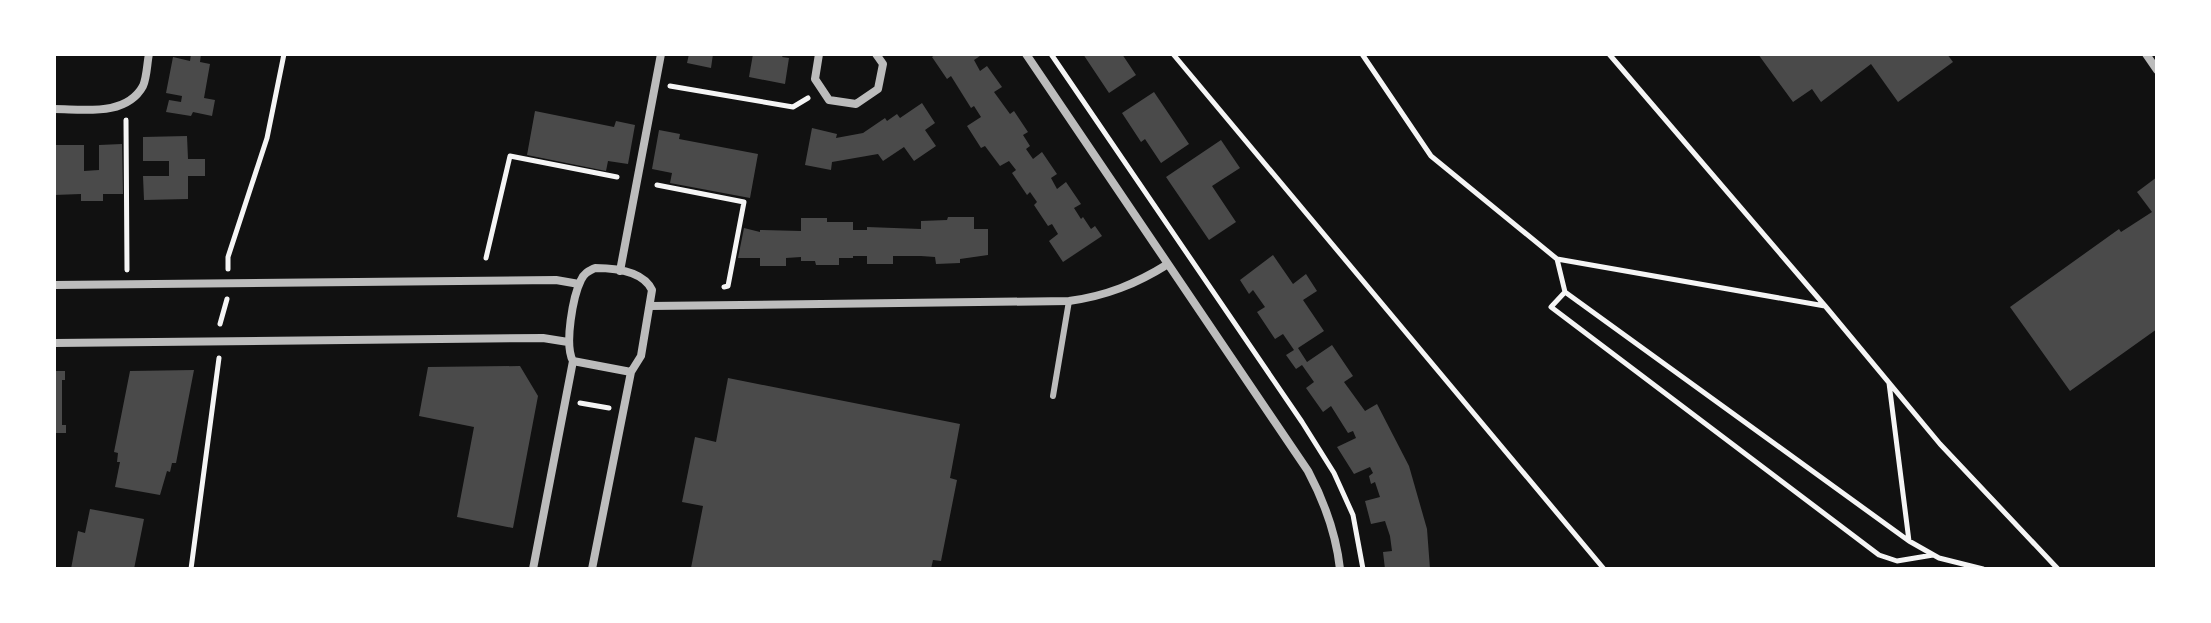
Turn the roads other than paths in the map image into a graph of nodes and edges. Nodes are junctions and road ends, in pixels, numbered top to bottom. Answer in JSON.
{"nodes":[{"id":1,"x":149,"y":54,"type":"edge"},
{"id":2,"x":661,"y":54,"type":"edge"},
{"id":3,"x":819,"y":54,"type":"edge"},
{"id":4,"x":876,"y":54,"type":"edge"},
{"id":5,"x":1026,"y":54,"type":"edge"},
{"id":6,"x":2146,"y":54,"type":"edge"},
{"id":7,"x":2157,"y":70,"type":"edge"},
{"id":8,"x":54,"y":109,"type":"edge"},
{"id":9,"x":1168,"y":264,"type":"junction"},
{"id":10,"x":620,"y":271,"type":"junction"},
{"id":11,"x":579,"y":284,"type":"junction"},
{"id":12,"x":54,"y":285,"type":"edge"},
{"id":13,"x":1069,"y":301,"type":"junction"},
{"id":14,"x":650,"y":306,"type":"junction"},
{"id":15,"x":568,"y":342,"type":"junction"},
{"id":16,"x":54,"y":343,"type":"edge"},
{"id":17,"x":573,"y":361,"type":"junction"},
{"id":18,"x":631,"y":372,"type":"junction"},
{"id":19,"x":1053,"y":396,"type":"dead end"},
{"id":20,"x":533,"y":569,"type":"edge"},
{"id":21,"x":592,"y":569,"type":"edge"},
{"id":22,"x":1340,"y":569,"type":"edge"}],
"edges":[{"from":1,"to":8,"type":"street"},
{"from":2,"to":10,"type":"street"},
{"from":3,"to":4,"type":"street"},
{"from":5,"to":9,"type":"street"},
{"from":6,"to":7,"type":"street"},
{"from":9,"to":13,"type":"street"},
{"from":9,"to":22,"type":"street"},
{"from":10,"to":11,"type":"street"},
{"from":10,"to":14,"type":"street"},
{"from":11,"to":12,"type":"street"},
{"from":11,"to":15,"type":"street"},
{"from":13,"to":14,"type":"street"},
{"from":13,"to":19,"type":"lane"},
{"from":14,"to":18,"type":"street"},
{"from":15,"to":16,"type":"street"},
{"from":15,"to":17,"type":"street"},
{"from":17,"to":18,"type":"street"},
{"from":17,"to":20,"type":"street"},
{"from":18,"to":21,"type":"street"}]}
